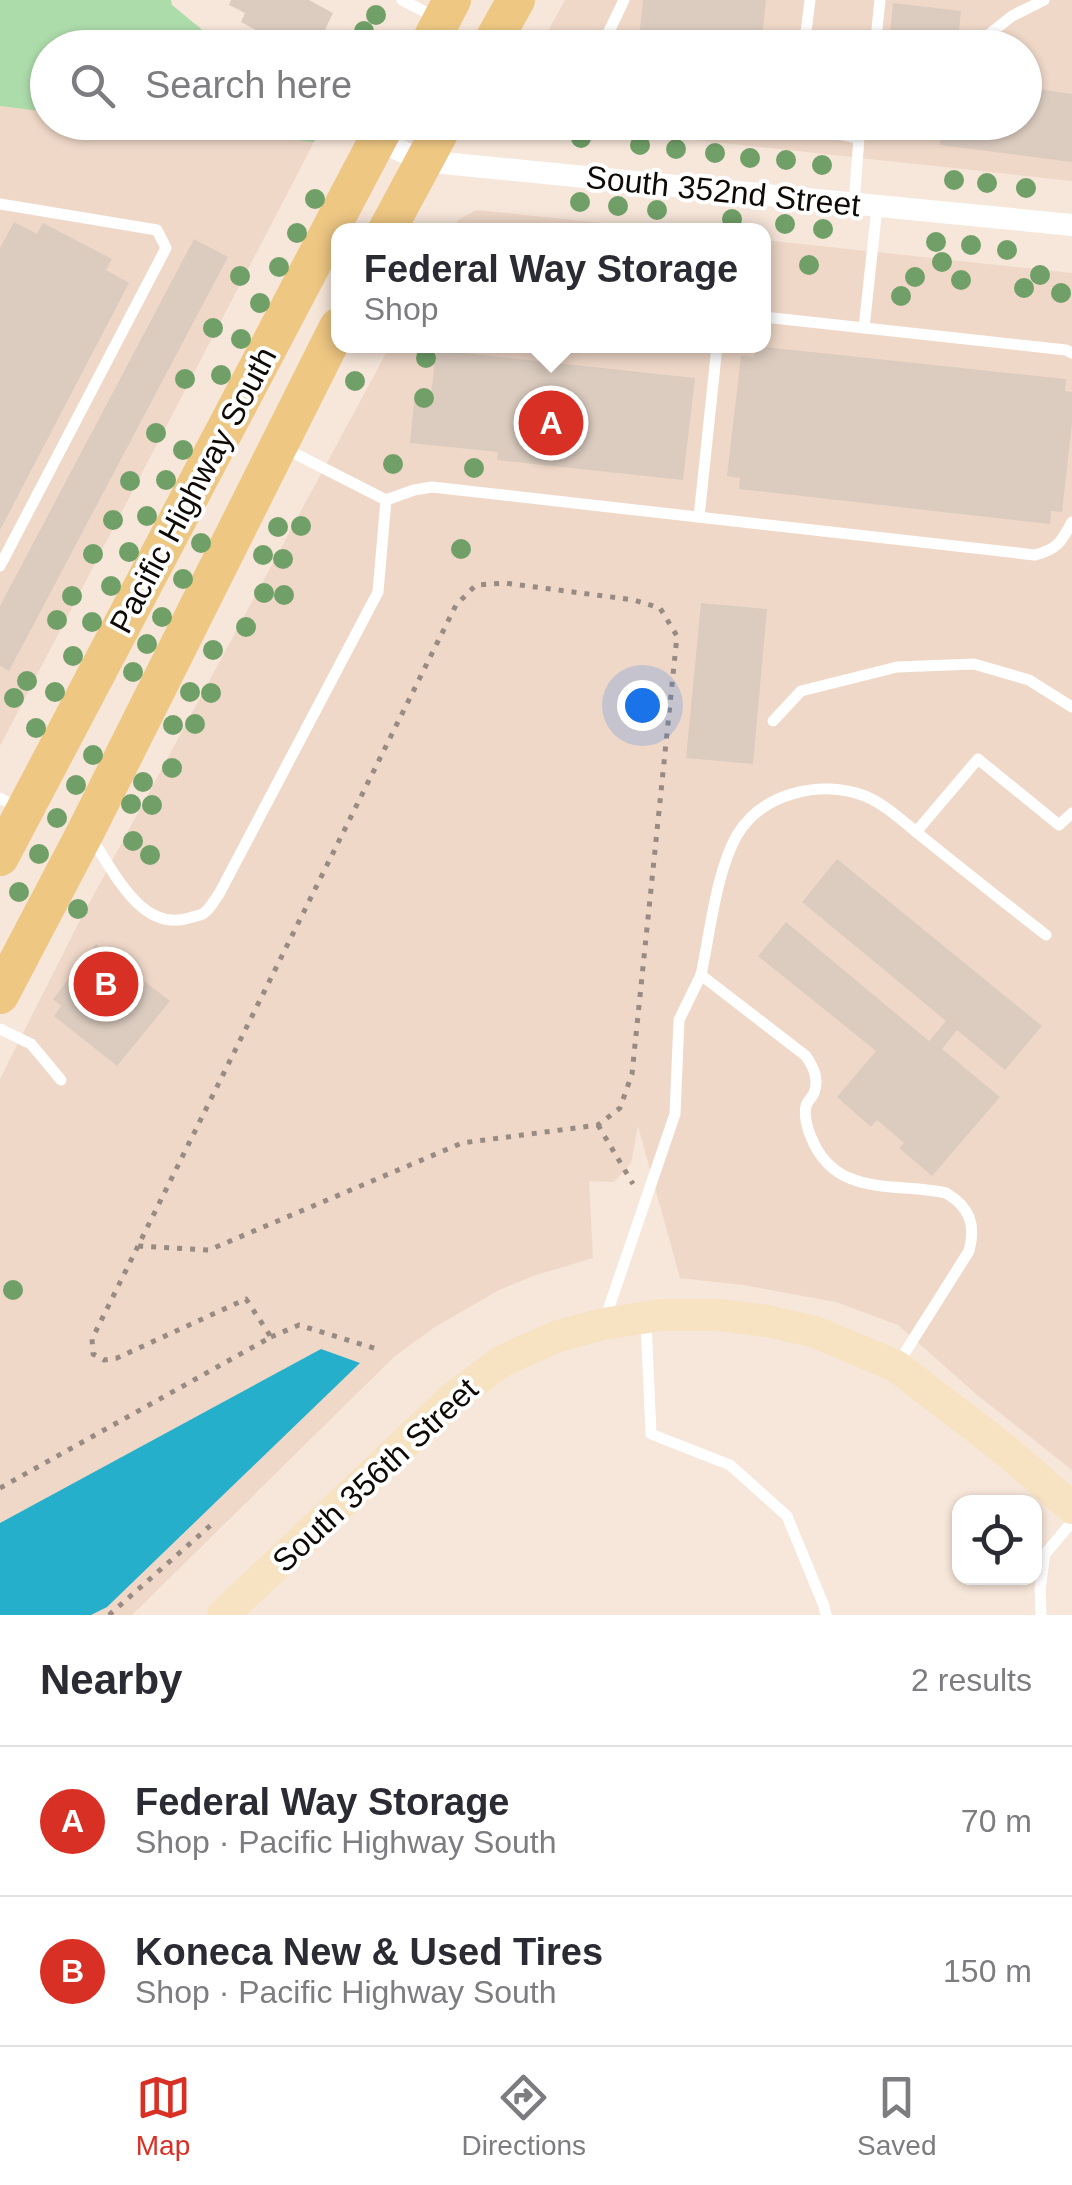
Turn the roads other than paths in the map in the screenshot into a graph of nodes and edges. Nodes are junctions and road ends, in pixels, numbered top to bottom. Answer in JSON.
{"nodes":[{"id":1,"x":402,"y":0,"type":"edge"},
{"id":2,"x":516,"y":0,"type":"edge"},
{"id":3,"x":624,"y":0,"type":"edge"},
{"id":4,"x":810,"y":0,"type":"edge"},
{"id":5,"x":880,"y":0,"type":"edge"},
{"id":6,"x":1044,"y":0,"type":"edge"},
{"id":7,"x":440,"y":23,"type":"edge"},
{"id":8,"x":499,"y":30,"type":"edge"},
{"id":9,"x":610,"y":30,"type":"edge"},
{"id":10,"x":806,"y":30,"type":"edge"},
{"id":11,"x":878,"y":30,"type":"edge"},
{"id":12,"x":994,"y":30,"type":"edge"},
{"id":13,"x":378,"y":140,"type":"edge"},
{"id":14,"x":393,"y":140,"type":"edge"},
{"id":15,"x":435,"y":140,"type":"edge"},
{"id":16,"x":859,"y":140,"type":"edge"},
{"id":17,"x":423,"y":161,"type":"junction"},
{"id":18,"x":0,"y":204,"type":"edge"},
{"id":19,"x":865,"y":205,"type":"junction"},
{"id":20,"x":332,"y":223,"type":"edge"},
{"id":21,"x":392,"y":223,"type":"edge"},
{"id":22,"x":331,"y":225,"type":"edge"},
{"id":23,"x":1072,"y":226,"type":"edge"},
{"id":24,"x":771,"y":318,"type":"edge"},
{"id":25,"x":864,"y":328,"type":"junction"},
{"id":26,"x":331,"y":341,"type":"edge"},
{"id":27,"x":716,"y":353,"type":"edge"},
{"id":28,"x":1072,"y":353,"type":"edge"},
{"id":29,"x":278,"y":445,"type":"junction"},
{"id":30,"x":386,"y":500,"type":"junction"},
{"id":31,"x":698,"y":517,"type":"junction"},
{"id":32,"x":1072,"y":522,"type":"edge"},
{"id":33,"x":0,"y":566,"type":"edge"},
{"id":34,"x":1072,"y":707,"type":"edge"},
{"id":35,"x":773,"y":721,"type":"dead end"},
{"id":36,"x":12,"y":805,"type":"edge"},
{"id":37,"x":1072,"y":813,"type":"edge"},
{"id":38,"x":86,"y":831,"type":"junction"},
{"id":39,"x":916,"y":832,"type":"junction"},
{"id":40,"x":0,"y":857,"type":"edge"},
{"id":41,"x":1046,"y":935,"type":"dead end"},
{"id":42,"x":701,"y":975,"type":"junction"},
{"id":43,"x":0,"y":995,"type":"edge"},
{"id":44,"x":0,"y":1029,"type":"edge"},
{"id":45,"x":60,"y":1080,"type":"dead end"},
{"id":46,"x":646,"y":1317,"type":"junction"},
{"id":47,"x":603,"y":1324,"type":"junction"},
{"id":48,"x":896,"y":1366,"type":"junction"},
{"id":49,"x":1072,"y":1508,"type":"edge"},
{"id":50,"x":1072,"y":1522,"type":"edge"},
{"id":51,"x":224,"y":1615,"type":"edge"},
{"id":52,"x":826,"y":1615,"type":"edge"},
{"id":53,"x":1040,"y":1615,"type":"edge"}],
"edges":[{"from":1,"to":7,"type":"lane"},
{"from":2,"to":8,"type":"main road"},
{"from":3,"to":9,"type":"lane"},
{"from":4,"to":10,"type":"lane"},
{"from":5,"to":11,"type":"lane"},
{"from":6,"to":12,"type":"lane"},
{"from":13,"to":20,"type":"main road","name":"Pacific Highway South"},
{"from":14,"to":17,"type":"street","name":"South 352nd Street"},
{"from":15,"to":17,"type":"main road"},
{"from":16,"to":19,"type":"lane"},
{"from":17,"to":19,"type":"street","name":"South 352nd Street"},
{"from":17,"to":21,"type":"main road"},
{"from":18,"to":33,"type":"lane"},
{"from":19,"to":23,"type":"street","name":"South 352nd Street"},
{"from":19,"to":25,"type":"lane"},
{"from":22,"to":36,"type":"main road","name":"Pacific Highway South"},
{"from":24,"to":25,"type":"lane"},
{"from":25,"to":28,"type":"lane"},
{"from":26,"to":29,"type":"main road","name":"Pacific Highway South"},
{"from":27,"to":31,"type":"lane"},
{"from":29,"to":30,"type":"lane"},
{"from":29,"to":38,"type":"main road","name":"Pacific Highway South"},
{"from":30,"to":31,"type":"lane"},
{"from":30,"to":38,"type":"lane"},
{"from":31,"to":32,"type":"lane"},
{"from":34,"to":35,"type":"lane"},
{"from":36,"to":40,"type":"main road","name":"Pacific Highway South"},
{"from":37,"to":39,"type":"lane"},
{"from":38,"to":43,"type":"main road","name":"Pacific Highway South"},
{"from":39,"to":41,"type":"lane"},
{"from":39,"to":42,"type":"lane"},
{"from":42,"to":47,"type":"lane"},
{"from":42,"to":48,"type":"lane"},
{"from":44,"to":45,"type":"lane"},
{"from":46,"to":47,"type":"main road","name":"South 356th Street"},
{"from":46,"to":48,"type":"main road","name":"South 356th Street"},
{"from":46,"to":52,"type":"lane"},
{"from":47,"to":51,"type":"main road","name":"South 356th Street"},
{"from":48,"to":49,"type":"main road","name":"South 356th Street"},
{"from":50,"to":53,"type":"lane"}]}
